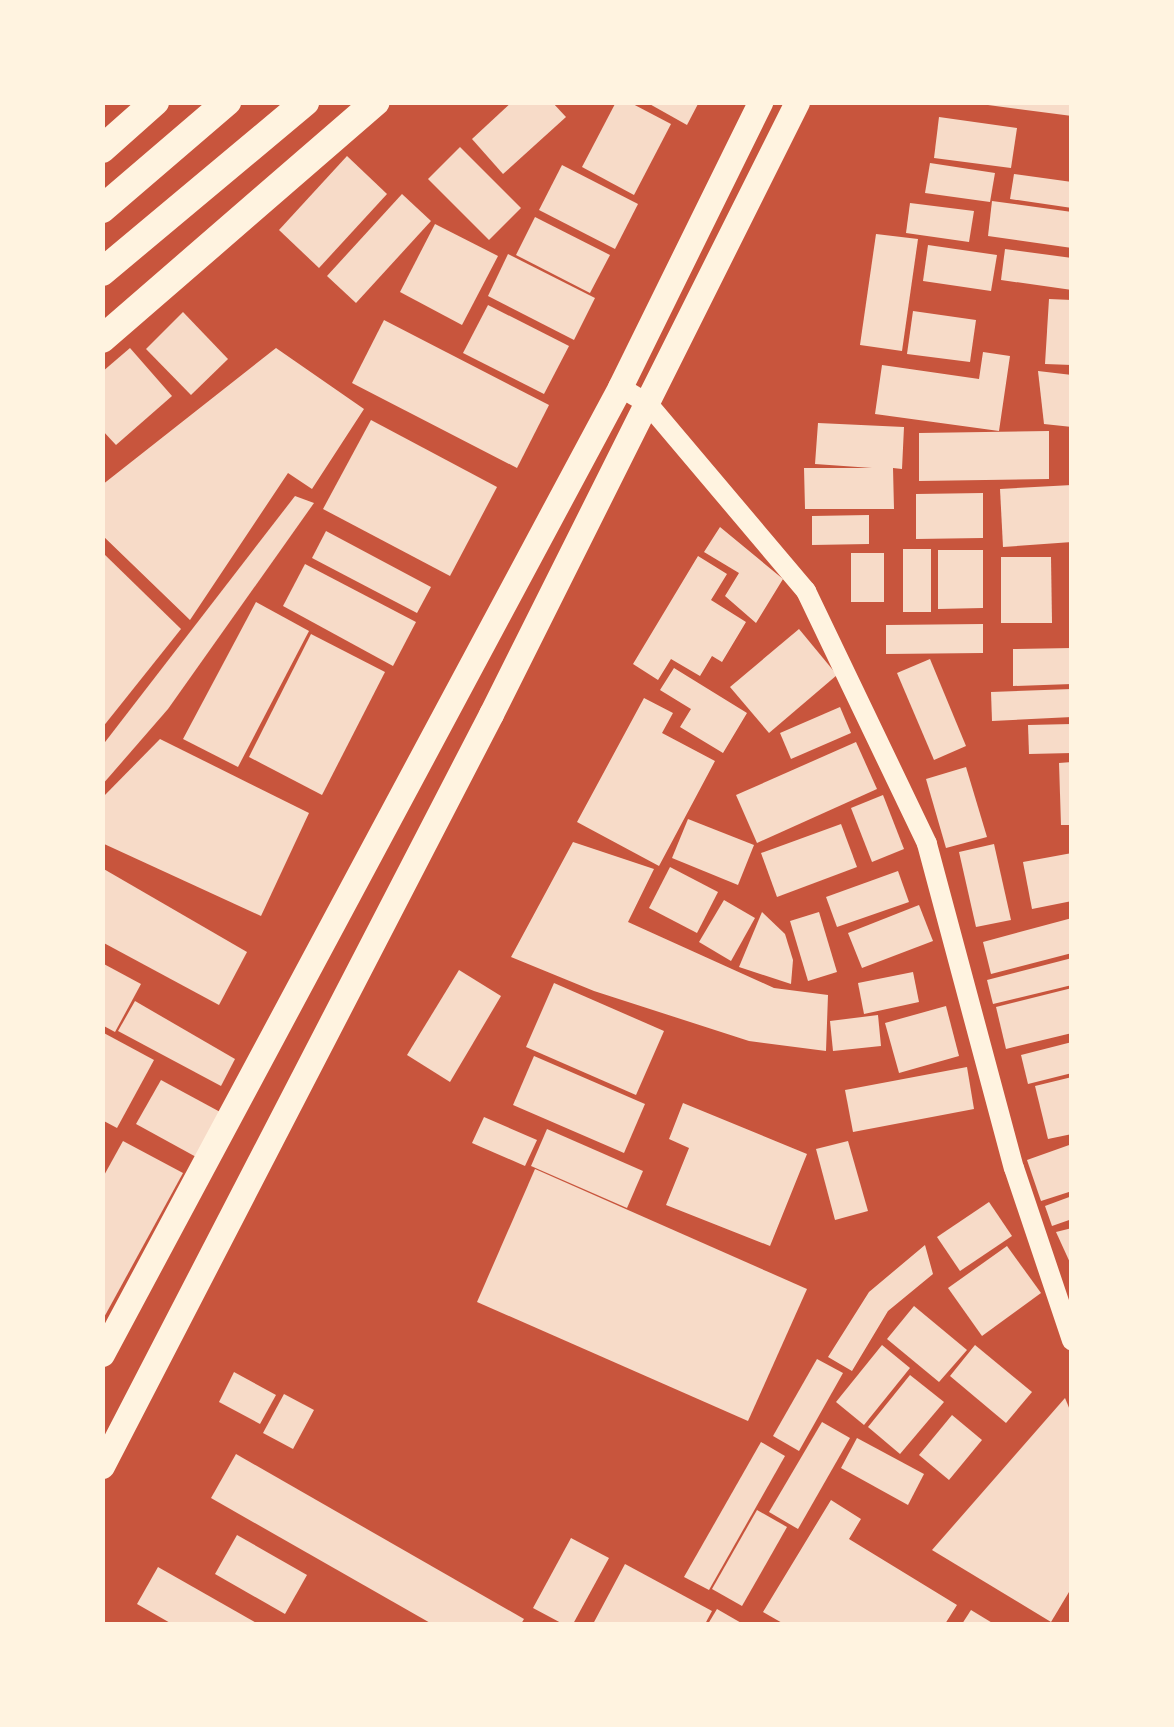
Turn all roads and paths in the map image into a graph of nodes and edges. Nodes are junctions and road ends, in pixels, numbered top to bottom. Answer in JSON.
{"nodes":[{"id":1,"x":155,"y":102,"type":"edge"},
{"id":2,"x":227,"y":102,"type":"edge"},
{"id":3,"x":304,"y":102,"type":"edge"},
{"id":4,"x":376,"y":102,"type":"edge"},
{"id":5,"x":760,"y":102,"type":"edge"},
{"id":6,"x":797,"y":102,"type":"edge"},
{"id":7,"x":102,"y":149,"type":"edge"},
{"id":8,"x":102,"y":209,"type":"edge"},
{"id":9,"x":102,"y":272,"type":"edge"},
{"id":10,"x":102,"y":338,"type":"edge"},
{"id":11,"x":620,"y":387,"type":"junction"},
{"id":12,"x":648,"y":404,"type":"junction"},
{"id":13,"x":1072,"y":1340,"type":"edge"},
{"id":14,"x":102,"y":1354,"type":"edge"},
{"id":15,"x":102,"y":1466,"type":"edge"}],
"edges":[{"from":1,"to":7,"type":"highway"},
{"from":2,"to":8,"type":"highway"},
{"from":3,"to":9,"type":"highway"},
{"from":4,"to":10,"type":"highway"},
{"from":5,"to":11,"type":"main road"},
{"from":6,"to":12,"type":"main road"},
{"from":11,"to":12,"type":"main road"},
{"from":11,"to":14,"type":"main road"},
{"from":12,"to":13,"type":"main road"},
{"from":12,"to":15,"type":"main road"}]}
